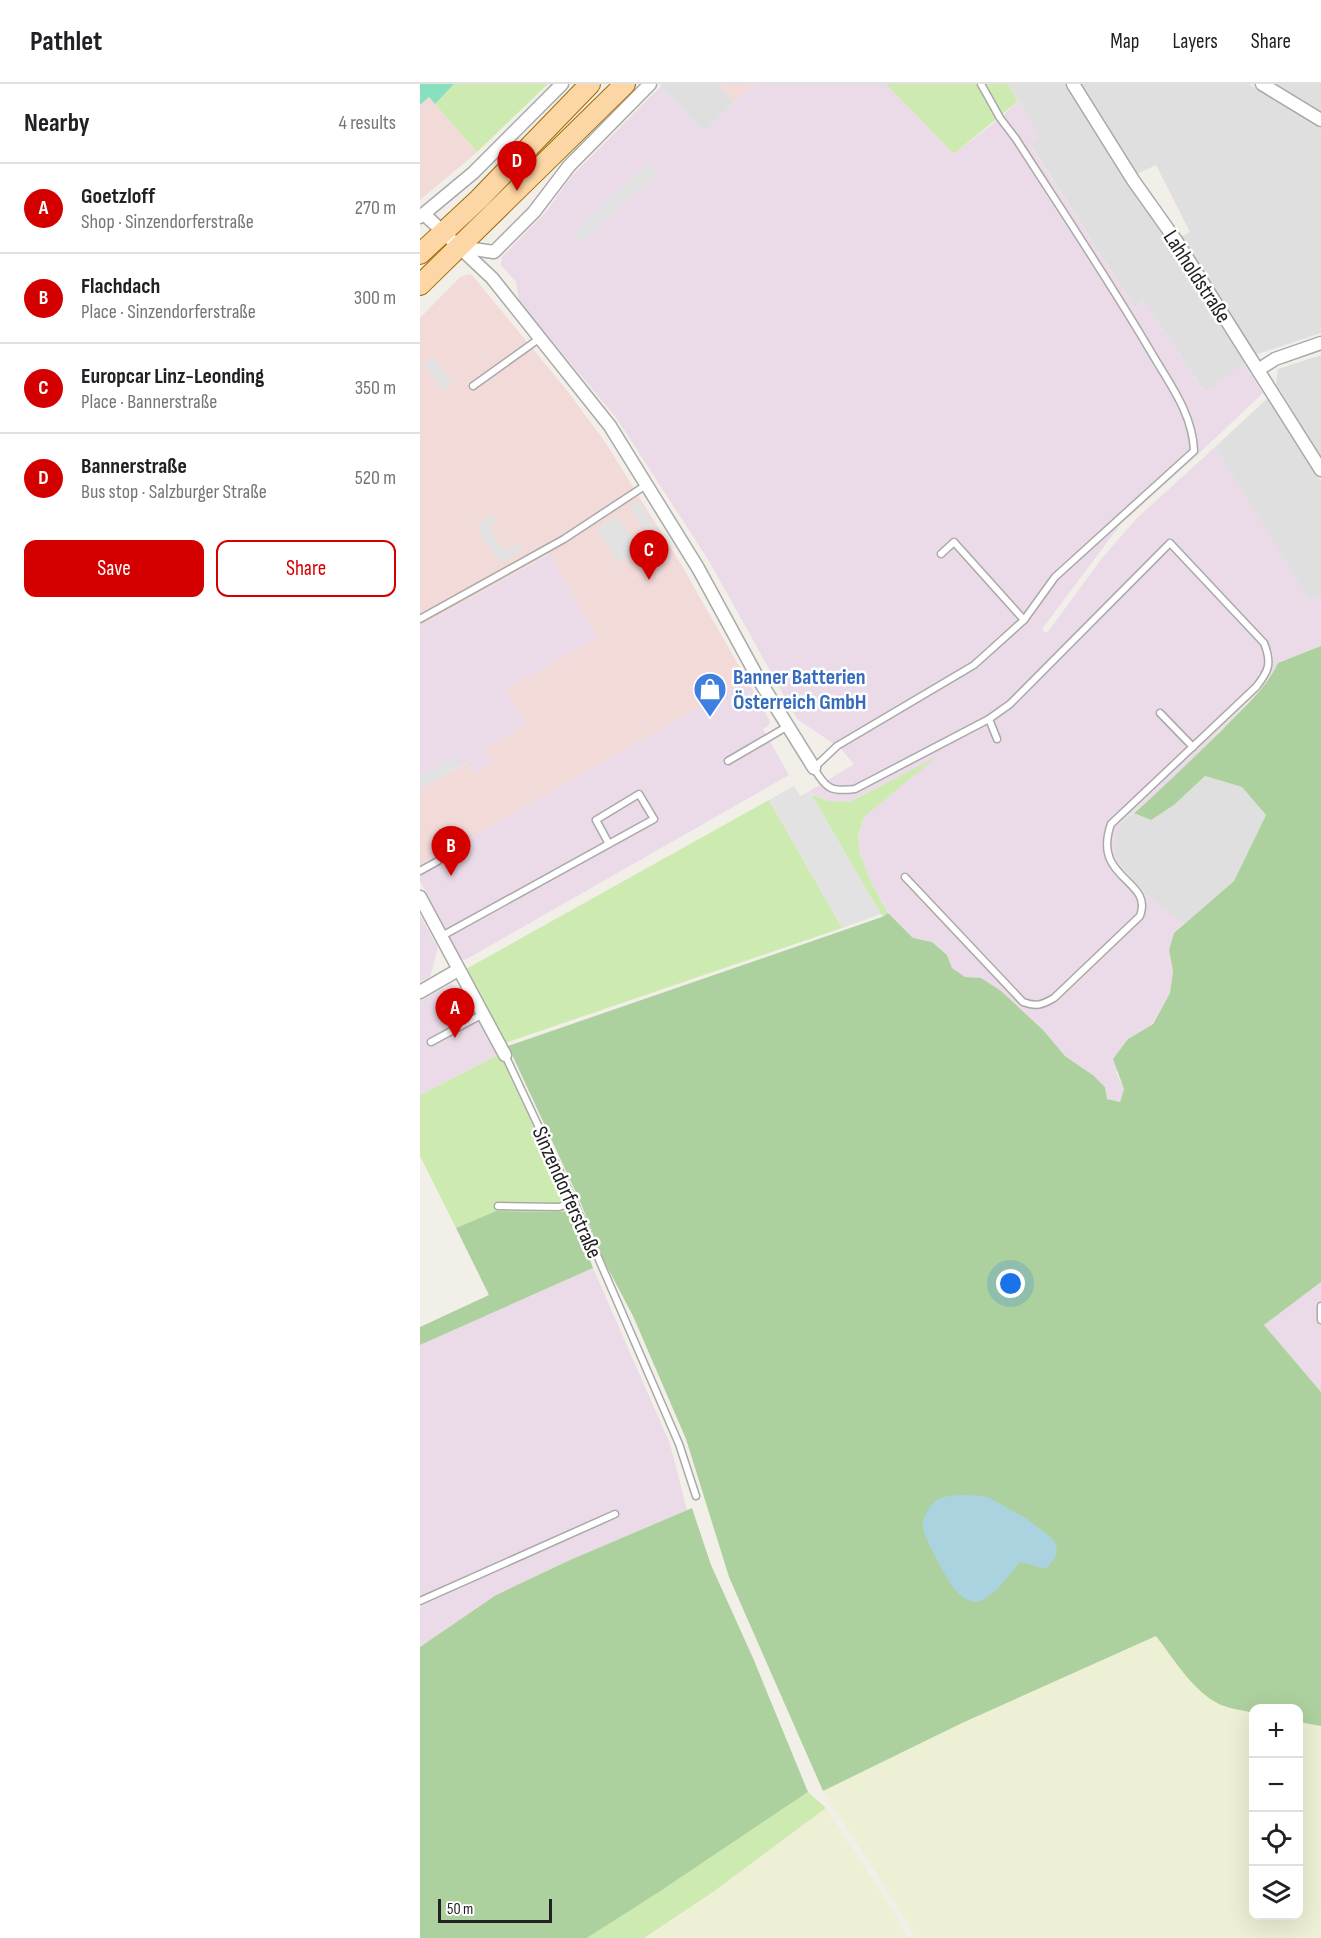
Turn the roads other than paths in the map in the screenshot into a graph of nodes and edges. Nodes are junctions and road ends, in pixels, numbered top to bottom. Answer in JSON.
{"nodes":[{"id":1,"x":562,"y":84,"type":"edge"},
{"id":2,"x":590,"y":84,"type":"edge"},
{"id":3,"x":625,"y":84,"type":"edge"},
{"id":4,"x":650,"y":84,"type":"edge"},
{"id":5,"x":981,"y":84,"type":"edge"},
{"id":6,"x":1073,"y":84,"type":"edge"},
{"id":7,"x":1262,"y":84,"type":"edge"},
{"id":8,"x":1321,"y":120,"type":"edge"},
{"id":9,"x":422,"y":215,"type":"edge"},
{"id":10,"x":443,"y":232,"type":"junction"},
{"id":11,"x":459,"y":248,"type":"junction"},
{"id":12,"x":420,"y":254,"type":"edge"},
{"id":13,"x":420,"y":285,"type":"edge"},
{"id":14,"x":540,"y":338,"type":"junction"},
{"id":15,"x":1321,"y":343,"type":"edge"},
{"id":16,"x":1258,"y":370,"type":"junction"},
{"id":17,"x":473,"y":386,"type":"dead end"},
{"id":18,"x":1321,"y":470,"type":"edge"},
{"id":19,"x":646,"y":485,"type":"junction"},
{"id":20,"x":940,"y":554,"type":"dead end"},
{"id":21,"x":420,"y":619,"type":"edge"},
{"id":22,"x":1024,"y":620,"type":"junction"},
{"id":23,"x":1160,"y":713,"type":"dead end"},
{"id":24,"x":989,"y":719,"type":"junction"},
{"id":25,"x":788,"y":726,"type":"junction"},
{"id":26,"x":997,"y":739,"type":"dead end"},
{"id":27,"x":1193,"y":747,"type":"junction"},
{"id":28,"x":728,"y":760,"type":"dead end"},
{"id":29,"x":814,"y":768,"type":"junction"},
{"id":30,"x":609,"y":844,"type":"junction"},
{"id":31,"x":438,"y":861,"type":"dead end"},
{"id":32,"x":420,"y":871,"type":"edge"},
{"id":33,"x":905,"y":877,"type":"dead end"},
{"id":34,"x":420,"y":897,"type":"edge"},
{"id":35,"x":441,"y":937,"type":"junction"},
{"id":36,"x":459,"y":970,"type":"junction"},
{"id":37,"x":420,"y":992,"type":"edge"},
{"id":38,"x":483,"y":1014,"type":"junction"},
{"id":39,"x":431,"y":1042,"type":"dead end"},
{"id":40,"x":505,"y":1055,"type":"joint"},
{"id":41,"x":574,"y":1202,"type":"junction"},
{"id":42,"x":498,"y":1206,"type":"dead end"},
{"id":43,"x":1321,"y":1306,"type":"edge"},
{"id":44,"x":1321,"y":1320,"type":"edge"},
{"id":45,"x":696,"y":1496,"type":"dead end"},
{"id":46,"x":615,"y":1514,"type":"dead end"},
{"id":47,"x":420,"y":1601,"type":"edge"}],
"edges":[{"from":1,"to":9,"type":"street"},
{"from":2,"to":10,"type":"main road"},
{"from":3,"to":11,"type":"main road"},
{"from":4,"to":11,"type":"street"},
{"from":5,"to":22,"type":"lane"},
{"from":6,"to":16,"type":"street","name":"Lahholdstraße"},
{"from":7,"to":8,"type":"street"},
{"from":9,"to":10,"type":"street"},
{"from":10,"to":11,"type":"street"},
{"from":10,"to":12,"type":"main road"},
{"from":11,"to":13,"type":"main road"},
{"from":11,"to":14,"type":"street"},
{"from":14,"to":17,"type":"lane"},
{"from":14,"to":19,"type":"street"},
{"from":15,"to":16,"type":"street"},
{"from":16,"to":18,"type":"street","name":"Lahholdstraße"},
{"from":19,"to":21,"type":"lane"},
{"from":19,"to":25,"type":"street"},
{"from":20,"to":22,"type":"lane"},
{"from":22,"to":29,"type":"lane"},
{"from":23,"to":27,"type":"lane"},
{"from":24,"to":26,"type":"lane"},
{"from":24,"to":27,"type":"lane"},
{"from":24,"to":29,"type":"lane"},
{"from":25,"to":28,"type":"lane"},
{"from":25,"to":29,"type":"street"},
{"from":27,"to":33,"type":"lane"},
{"from":30,"to":30,"type":"lane"},
{"from":30,"to":35,"type":"lane"},
{"from":31,"to":32,"type":"lane"},
{"from":34,"to":35,"type":"street","name":"Sinzendorferstraße"},
{"from":35,"to":36,"type":"street","name":"Sinzendorferstraße"},
{"from":36,"to":37,"type":"street"},
{"from":36,"to":38,"type":"street","name":"Sinzendorferstraße"},
{"from":38,"to":39,"type":"lane"},
{"from":38,"to":40,"type":"street","name":"Sinzendorferstraße"},
{"from":40,"to":41,"type":"lane","name":"Sinzendorferstraße"},
{"from":41,"to":42,"type":"lane"},
{"from":41,"to":45,"type":"lane","name":"Sinzendorferstraße"},
{"from":43,"to":44,"type":"lane"},
{"from":46,"to":47,"type":"lane"}]}
